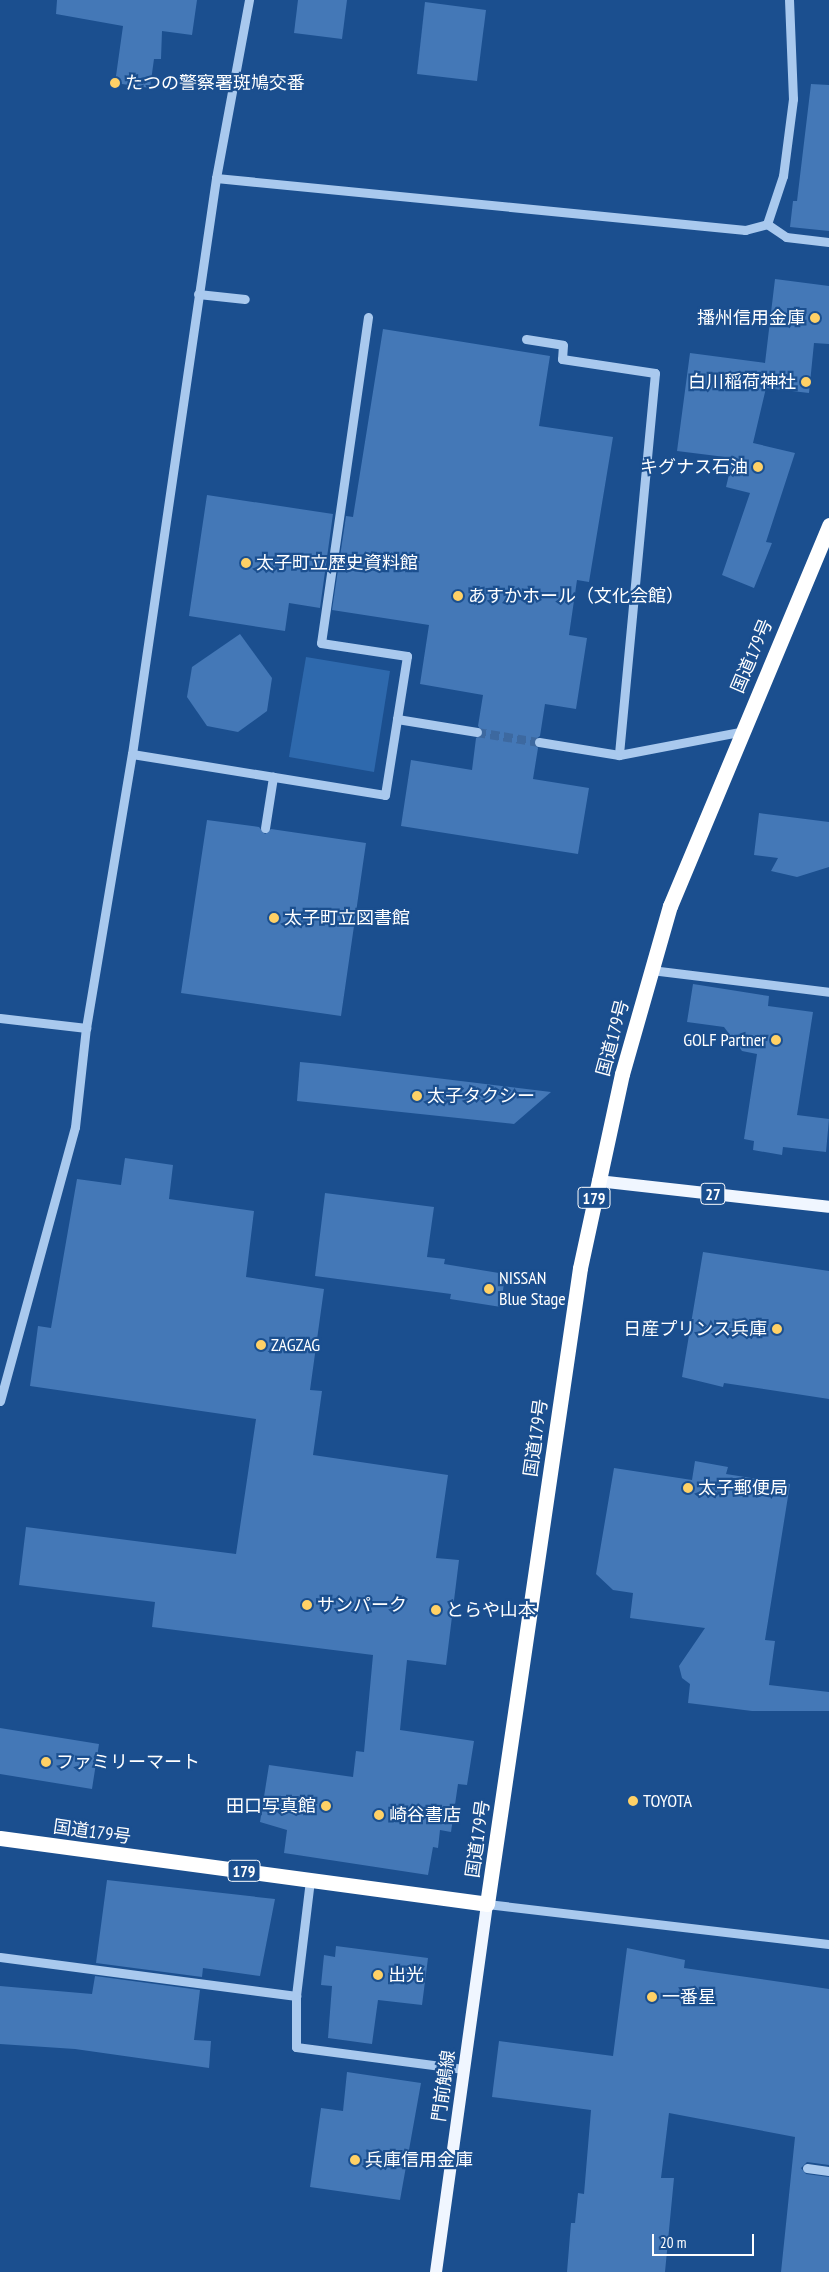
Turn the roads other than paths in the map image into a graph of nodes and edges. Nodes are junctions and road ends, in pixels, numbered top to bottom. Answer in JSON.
{"nodes":[{"id":1,"x":249,"y":0,"type":"edge"},
{"id":2,"x":789,"y":0,"type":"edge"},
{"id":3,"x":216,"y":178,"type":"junction"},
{"id":4,"x":767,"y":224,"type":"junction"},
{"id":5,"x":829,"y":242,"type":"edge"},
{"id":6,"x":198,"y":294,"type":"junction"},
{"id":7,"x":245,"y":299,"type":"dead end"},
{"id":8,"x":368,"y":317,"type":"dead end"},
{"id":9,"x":526,"y":339,"type":"dead end"},
{"id":10,"x":829,"y":525,"type":"edge"},
{"id":11,"x":397,"y":719,"type":"junction"},
{"id":12,"x":477,"y":732,"type":"tunnel mouth"},
{"id":13,"x":740,"y":732,"type":"junction"},
{"id":14,"x":539,"y":742,"type":"tunnel mouth"},
{"id":15,"x":132,"y":754,"type":"junction"},
{"id":16,"x":619,"y":755,"type":"junction"},
{"id":17,"x":272,"y":777,"type":"junction"},
{"id":18,"x":265,"y":828,"type":"dead end"},
{"id":19,"x":651,"y":970,"type":"junction"},
{"id":20,"x":829,"y":992,"type":"edge"},
{"id":21,"x":0,"y":1018,"type":"edge"},
{"id":22,"x":86,"y":1028,"type":"junction"},
{"id":23,"x":598,"y":1181,"type":"junction"},
{"id":24,"x":829,"y":1207,"type":"edge"},
{"id":25,"x":0,"y":1401,"type":"edge"},
{"id":26,"x":0,"y":1838,"type":"edge"},
{"id":27,"x":310,"y":1880,"type":"junction"},
{"id":28,"x":487,"y":1904,"type":"junction"},
{"id":29,"x":829,"y":1944,"type":"edge"},
{"id":30,"x":0,"y":1957,"type":"edge"},
{"id":31,"x":296,"y":1996,"type":"junction"},
{"id":32,"x":464,"y":2069,"type":"junction"},
{"id":33,"x":807,"y":2168,"type":"dead end"},
{"id":34,"x":829,"y":2171,"type":"edge"},
{"id":35,"x":436,"y":2272,"type":"edge"}],
"edges":[{"from":1,"to":3,"type":"street"},
{"from":2,"to":4,"type":"street"},
{"from":3,"to":4,"type":"street"},
{"from":3,"to":6,"type":"street"},
{"from":4,"to":5,"type":"street"},
{"from":6,"to":7,"type":"street"},
{"from":6,"to":15,"type":"street"},
{"from":8,"to":11,"type":"street"},
{"from":9,"to":16,"type":"street"},
{"from":10,"to":13,"type":"highway","name":"国道179号","number":"179"},
{"from":11,"to":12,"type":"street"},
{"from":11,"to":17,"type":"street"},
{"from":13,"to":16,"type":"street"},
{"from":13,"to":19,"type":"highway","name":"国道179号","number":"179"},
{"from":14,"to":16,"type":"street"},
{"from":15,"to":17,"type":"street"},
{"from":15,"to":22,"type":"street"},
{"from":17,"to":18,"type":"street"},
{"from":19,"to":20,"type":"street"},
{"from":19,"to":23,"type":"highway","name":"国道179号","number":"179"},
{"from":21,"to":22,"type":"street"},
{"from":22,"to":25,"type":"street"},
{"from":23,"to":24,"type":"main road","number":"27"},
{"from":23,"to":28,"type":"highway","name":"国道179号","number":"179"},
{"from":26,"to":27,"type":"highway","name":"国道179号","number":"179"},
{"from":27,"to":28,"type":"highway","name":"国道179号","number":"179"},
{"from":27,"to":31,"type":"street"},
{"from":28,"to":29,"type":"street"},
{"from":28,"to":32,"type":"main road","name":"門前鵤線"},
{"from":30,"to":31,"type":"street"},
{"from":31,"to":32,"type":"street"},
{"from":32,"to":35,"type":"main road","name":"門前鵤線"},
{"from":33,"to":34,"type":"street"}]}
